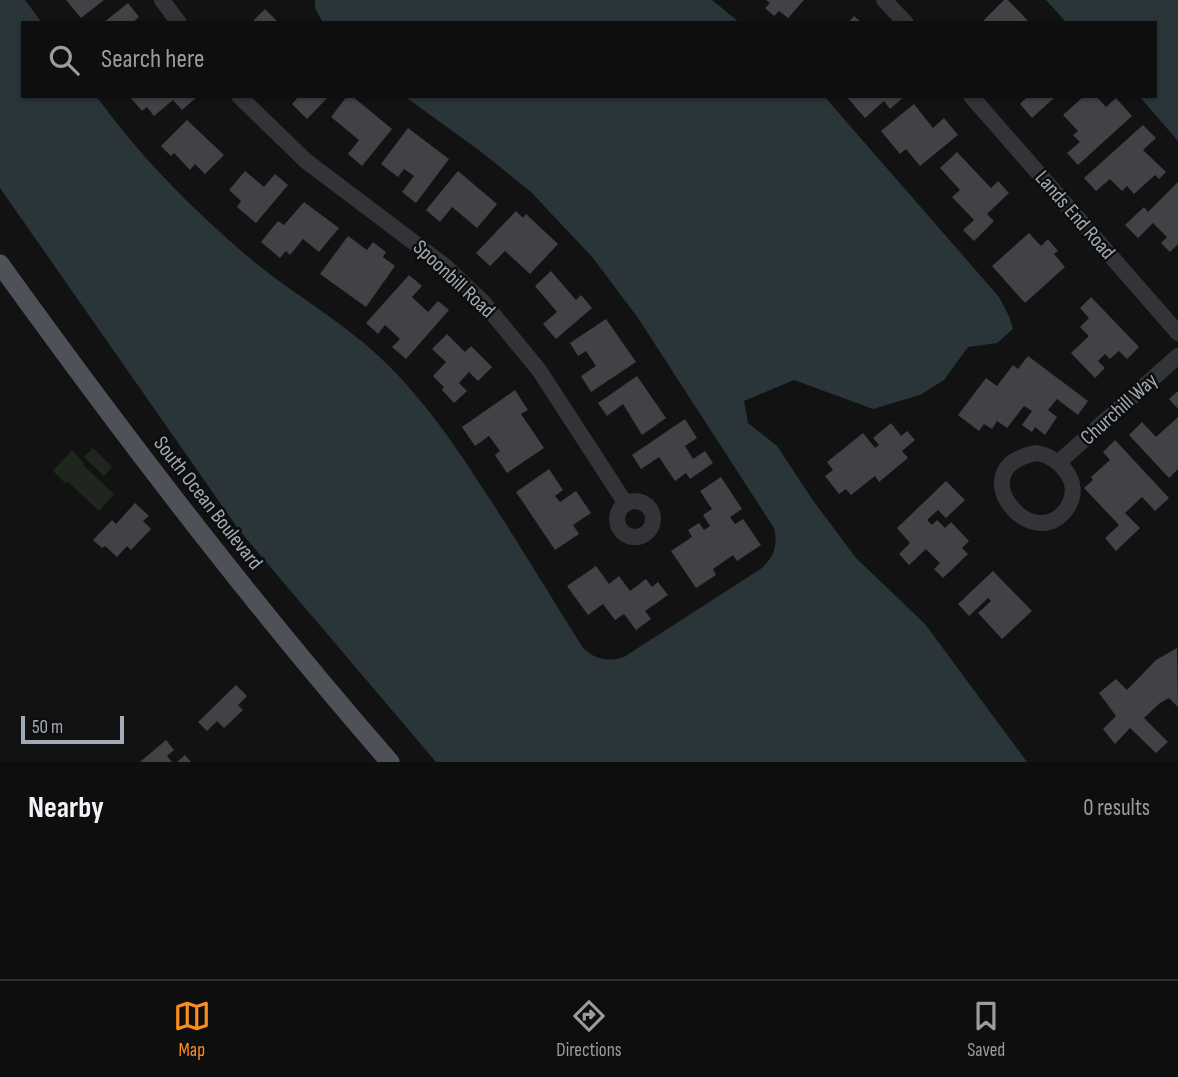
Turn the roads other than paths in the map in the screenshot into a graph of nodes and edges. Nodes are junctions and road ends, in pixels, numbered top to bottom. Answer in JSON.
{"nodes":[{"id":1,"x":162,"y":0,"type":"edge"},
{"id":2,"x":884,"y":0,"type":"edge"},
{"id":3,"x":178,"y":21,"type":"edge"},
{"id":4,"x":904,"y":21,"type":"edge"},
{"id":5,"x":241,"y":98,"type":"edge"},
{"id":6,"x":973,"y":98,"type":"edge"},
{"id":7,"x":0,"y":264,"type":"edge"},
{"id":8,"x":1178,"y":333,"type":"edge"},
{"id":9,"x":1178,"y":356,"type":"edge"},
{"id":10,"x":1059,"y":462,"type":"junction"},
{"id":11,"x":626,"y":504,"type":"dead end"},
{"id":12,"x":390,"y":762,"type":"edge"}],
"edges":[{"from":1,"to":3,"type":"street"},
{"from":2,"to":4,"type":"street"},
{"from":5,"to":11,"type":"street","name":"Spoonbill Road"},
{"from":6,"to":8,"type":"street","name":"Lands End Road"},
{"from":7,"to":12,"type":"main road","name":"South Ocean Boulevard"},
{"from":9,"to":10,"type":"street","name":"Churchill Way"},
{"from":10,"to":10,"type":"street"}]}
